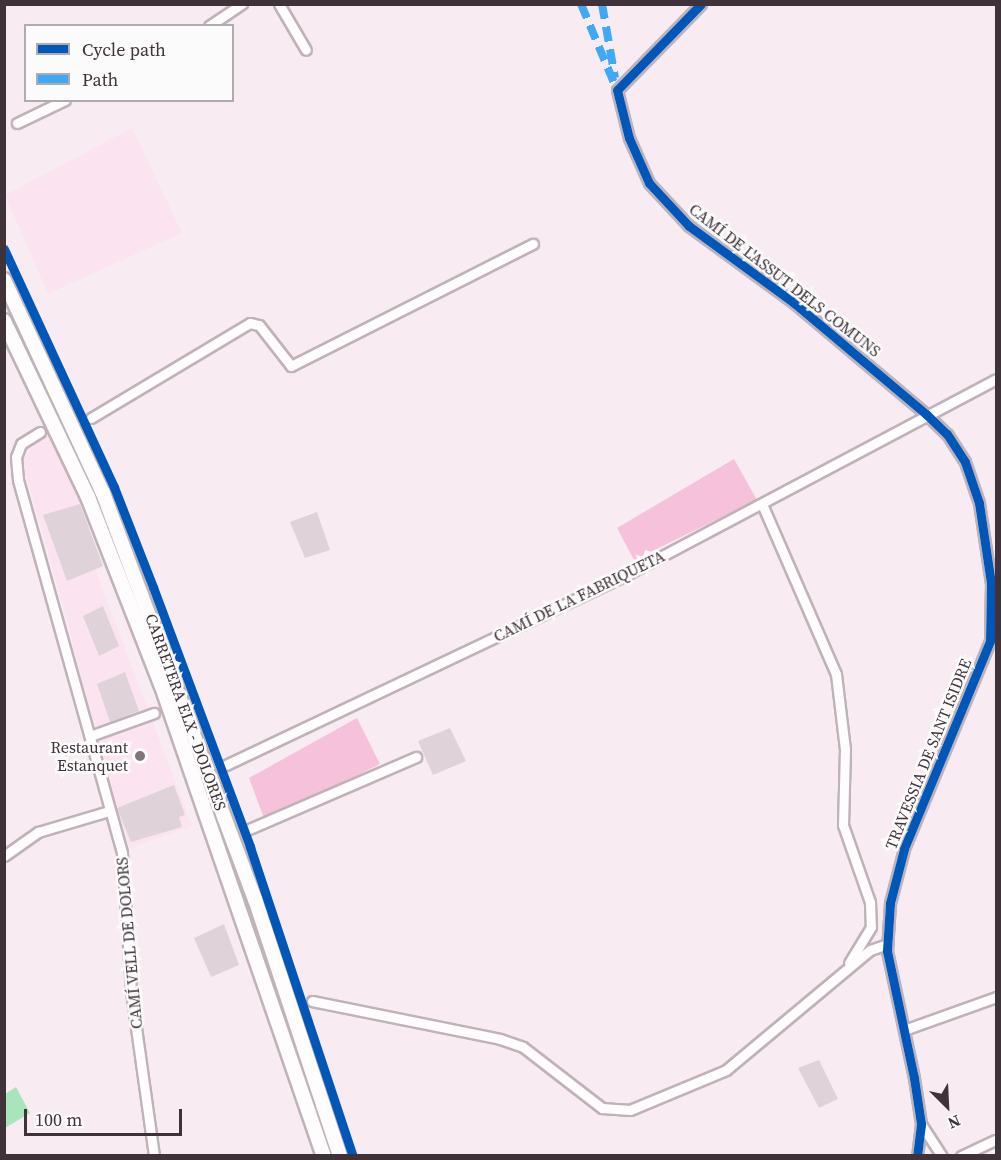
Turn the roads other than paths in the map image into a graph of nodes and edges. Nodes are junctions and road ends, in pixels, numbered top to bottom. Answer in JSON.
{"nodes":[{"id":1,"x":242,"y":4,"type":"edge"},
{"id":2,"x":279,"y":4,"type":"edge"},
{"id":3,"x":701,"y":4,"type":"edge"},
{"id":4,"x":212,"y":24,"type":"edge"},
{"id":5,"x":306,"y":50,"type":"dead end"},
{"id":6,"x":61,"y":102,"type":"edge"},
{"id":7,"x":17,"y":123,"type":"dead end"},
{"id":8,"x":533,"y":244,"type":"dead end"},
{"id":9,"x":4,"y":280,"type":"edge"},
{"id":10,"x":4,"y":321,"type":"edge"},
{"id":11,"x":996,"y":379,"type":"edge"},
{"id":12,"x":926,"y":414,"type":"junction"},
{"id":13,"x":91,"y":418,"type":"dead end"},
{"id":14,"x":40,"y":432,"type":"dead end"},
{"id":15,"x":762,"y":504,"type":"junction"},
{"id":16,"x":993,"y":640,"type":"edge"},
{"id":17,"x":154,"y":713,"type":"dead end"},
{"id":18,"x":90,"y":736,"type":"junction"},
{"id":19,"x":416,"y":757,"type":"dead end"},
{"id":20,"x":226,"y":765,"type":"dead end"},
{"id":21,"x":109,"y":811,"type":"junction"},
{"id":22,"x":249,"y":829,"type":"dead end"},
{"id":23,"x":4,"y":856,"type":"edge"},
{"id":24,"x":887,"y":944,"type":"junction"},
{"id":25,"x":836,"y":979,"type":"junction"},
{"id":26,"x":996,"y":997,"type":"edge"},
{"id":27,"x":312,"y":1001,"type":"dead end"},
{"id":28,"x":904,"y":1030,"type":"junction"},
{"id":29,"x":921,"y":1124,"type":"junction"},
{"id":30,"x":996,"y":1140,"type":"edge"},
{"id":31,"x":154,"y":1155,"type":"edge"},
{"id":32,"x":324,"y":1155,"type":"edge"},
{"id":33,"x":340,"y":1155,"type":"edge"},
{"id":34,"x":917,"y":1155,"type":"edge"},
{"id":35,"x":942,"y":1155,"type":"edge"},
{"id":36,"x":961,"y":1155,"type":"edge"}],
"edges":[{"from":1,"to":4,"type":"street"},
{"from":2,"to":5,"type":"street"},
{"from":3,"to":12,"type":"street","name":"CAMÍ DE L'ASSUT DELS COMUNS"},
{"from":6,"to":7,"type":"street"},
{"from":8,"to":13,"type":"street"},
{"from":9,"to":33,"type":"main road","name":"CARRETERA ELX - DOLORES"},
{"from":10,"to":32,"type":"main road","name":"CARRETERA ELX - DOLORES"},
{"from":11,"to":12,"type":"street","name":"CAMÍ DE LA FABRIQUETA"},
{"from":12,"to":15,"type":"street","name":"CAMÍ DE LA FABRIQUETA"},
{"from":12,"to":16,"type":"street","name":"TRAVESSIA DE SANT ISIDRE"},
{"from":14,"to":18,"type":"street","name":"CAMÍ VELL DE DOLORS"},
{"from":15,"to":20,"type":"street","name":"CAMÍ DE LA FABRIQUETA"},
{"from":15,"to":25,"type":"street"},
{"from":16,"to":24,"type":"street","name":"TRAVESSIA DE SANT ISIDRE"},
{"from":17,"to":18,"type":"street"},
{"from":18,"to":21,"type":"street","name":"CAMÍ VELL DE DOLORS"},
{"from":19,"to":22,"type":"street"},
{"from":21,"to":23,"type":"street"},
{"from":21,"to":31,"type":"street","name":"CAMÍ VELL DE DOLORS"},
{"from":24,"to":25,"type":"street"},
{"from":24,"to":28,"type":"street","name":"TRAVESSIA DE SANT ISIDRE"},
{"from":25,"to":27,"type":"street"},
{"from":26,"to":28,"type":"street"},
{"from":28,"to":29,"type":"street","name":"TRAVESSIA DE SANT ISIDRE"},
{"from":29,"to":34,"type":"street","name":"TRAVESSIA DE SANT ISIDRE"},
{"from":29,"to":35,"type":"street"},
{"from":30,"to":36,"type":"street"}]}
